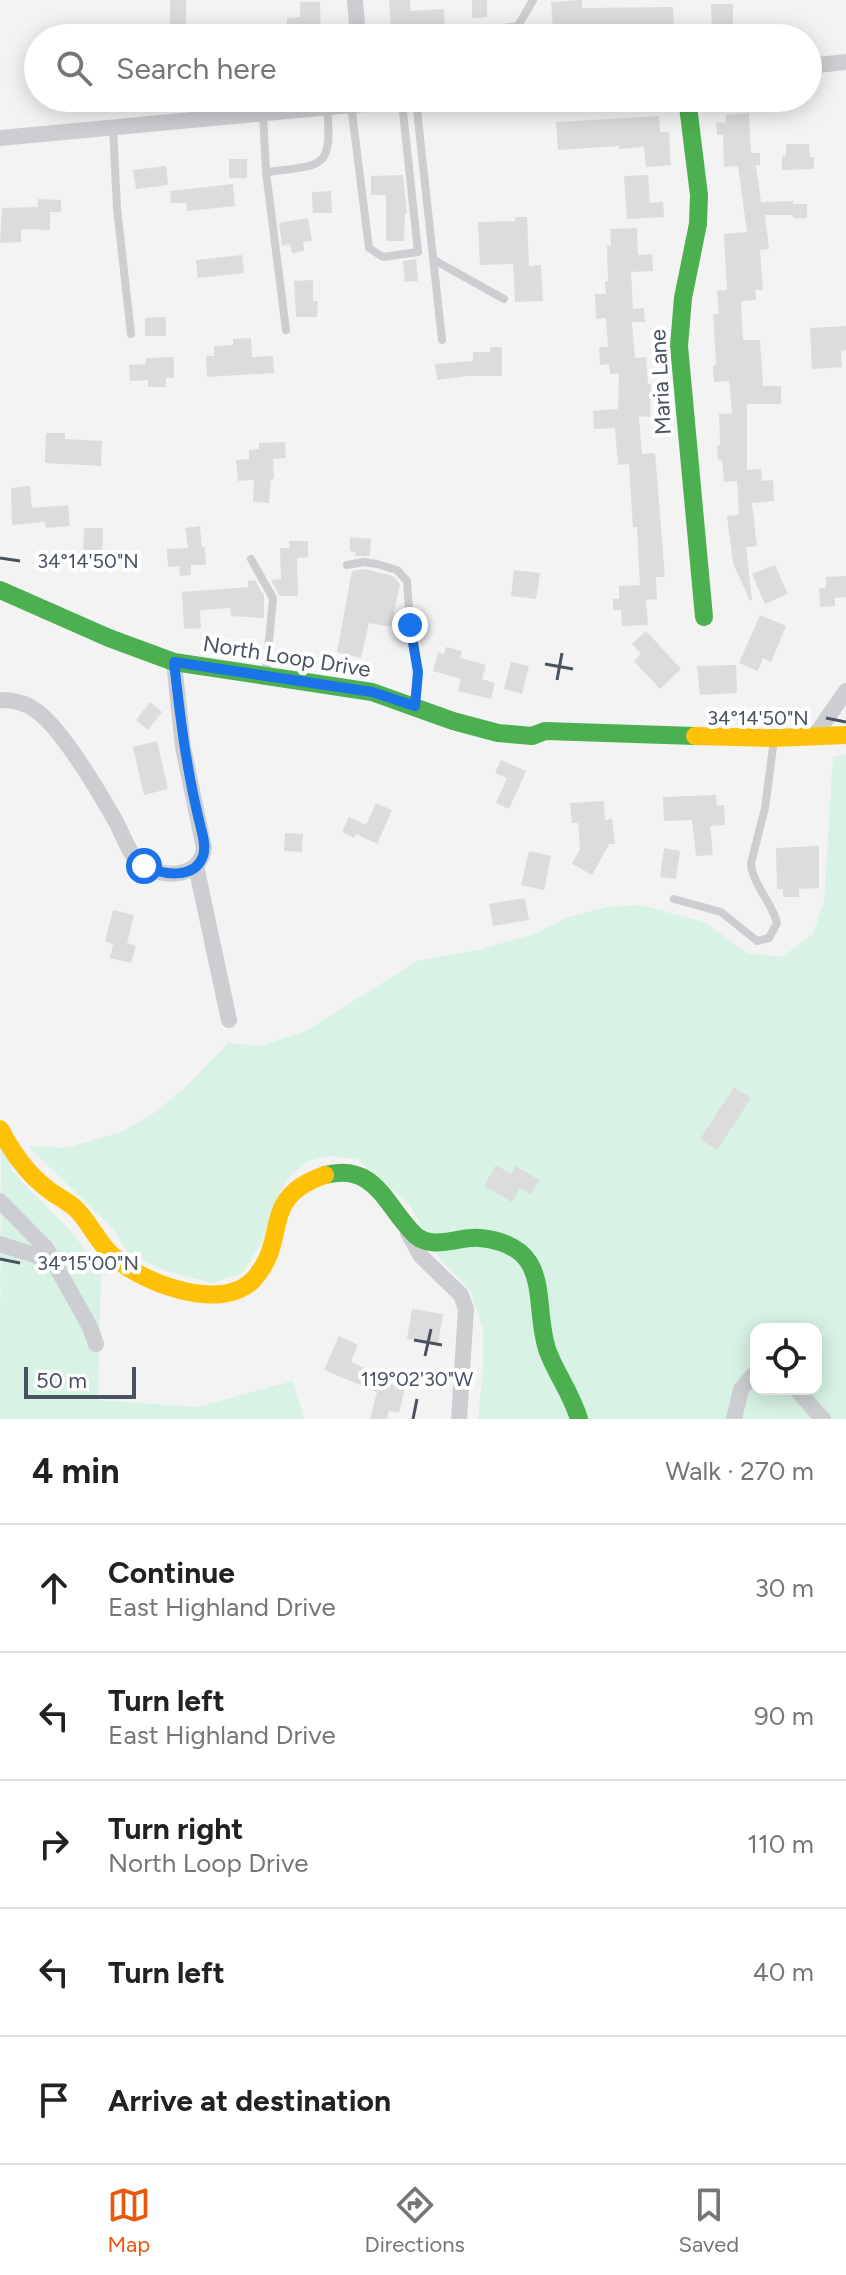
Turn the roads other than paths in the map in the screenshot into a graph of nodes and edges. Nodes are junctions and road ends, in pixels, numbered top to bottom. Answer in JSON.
{"nodes":[{"id":1,"x":355,"y":0,"type":"edge"},
{"id":2,"x":533,"y":0,"type":"edge"},
{"id":3,"x":357,"y":24,"type":"edge"},
{"id":4,"x":520,"y":24,"type":"edge"},
{"id":5,"x":846,"y":62,"type":"edge"},
{"id":6,"x":822,"y":65,"type":"edge"},
{"id":7,"x":846,"y":69,"type":"edge"},
{"id":8,"x":284,"y":112,"type":"edge"},
{"id":9,"x":327,"y":112,"type":"edge"},
{"id":10,"x":361,"y":112,"type":"edge"},
{"id":11,"x":410,"y":112,"type":"edge"},
{"id":12,"x":411,"y":112,"type":"edge"},
{"id":13,"x":689,"y":112,"type":"edge"},
{"id":14,"x":263,"y":114,"type":"junction"},
{"id":15,"x":113,"y":128,"type":"junction"},
{"id":16,"x":0,"y":138,"type":"edge"},
{"id":17,"x":266,"y":172,"type":"junction"},
{"id":18,"x":434,"y":260,"type":"junction"},
{"id":19,"x":504,"y":299,"type":"dead end"},
{"id":20,"x":286,"y":330,"type":"dead end"},
{"id":21,"x":131,"y":334,"type":"dead end"},
{"id":22,"x":442,"y":340,"type":"dead end"},
{"id":23,"x":251,"y":559,"type":"dead end"},
{"id":24,"x":347,"y":565,"type":"dead end"},
{"id":25,"x":0,"y":590,"type":"edge"},
{"id":26,"x":704,"y":617,"type":"dead end"},
{"id":27,"x":174,"y":662,"type":"junction"},
{"id":28,"x":266,"y":677,"type":"junction"},
{"id":29,"x":846,"y":691,"type":"edge"},
{"id":30,"x":0,"y":700,"type":"edge"},
{"id":31,"x":415,"y":706,"type":"junction"},
{"id":32,"x":846,"y":735,"type":"edge"},
{"id":33,"x":814,"y":737,"type":"junction"},
{"id":34,"x":774,"y":738,"type":"junction"},
{"id":35,"x":196,"y":866,"type":"junction"},
{"id":36,"x":674,"y":899,"type":"dead end"},
{"id":37,"x":229,"y":1020,"type":"dead end"},
{"id":38,"x":0,"y":1129,"type":"edge"},
{"id":39,"x":0,"y":1201,"type":"edge"},
{"id":40,"x":393,"y":1208,"type":"junction"},
{"id":41,"x":0,"y":1244,"type":"edge"},
{"id":42,"x":46,"y":1248,"type":"junction"},
{"id":43,"x":96,"y":1344,"type":"dead end"},
{"id":44,"x":750,"y":1379,"type":"edge"},
{"id":45,"x":801,"y":1395,"type":"edge"},
{"id":46,"x":459,"y":1419,"type":"edge"},
{"id":47,"x":579,"y":1419,"type":"edge"},
{"id":48,"x":734,"y":1419,"type":"edge"},
{"id":49,"x":823,"y":1419,"type":"edge"}],
"edges":[{"from":1,"to":3,"type":"street"},
{"from":2,"to":4,"type":"lane"},
{"from":5,"to":6,"type":"street"},
{"from":5,"to":7,"type":"lane"},
{"from":8,"to":14,"type":"street"},
{"from":9,"to":17,"type":"lane"},
{"from":10,"to":11,"type":"lane"},
{"from":12,"to":18,"type":"lane"},
{"from":13,"to":26,"type":"street","name":"Maria Lane"},
{"from":14,"to":15,"type":"street"},
{"from":14,"to":17,"type":"lane"},
{"from":15,"to":16,"type":"street"},
{"from":15,"to":21,"type":"lane"},
{"from":17,"to":20,"type":"lane"},
{"from":18,"to":19,"type":"lane"},
{"from":18,"to":22,"type":"lane"},
{"from":23,"to":28,"type":"lane"},
{"from":24,"to":31,"type":"lane"},
{"from":25,"to":27,"type":"street","name":"North Loop Drive"},
{"from":27,"to":28,"type":"street","name":"North Loop Drive"},
{"from":27,"to":35,"type":"street"},
{"from":28,"to":31,"type":"street","name":"North Loop Drive"},
{"from":29,"to":33,"type":"street"},
{"from":30,"to":35,"type":"street"},
{"from":31,"to":34,"type":"street","name":"North Loop Drive"},
{"from":32,"to":33,"type":"street","name":"North Loop Drive"},
{"from":33,"to":34,"type":"street","name":"North Loop Drive"},
{"from":34,"to":36,"type":"lane"},
{"from":35,"to":37,"type":"street"},
{"from":38,"to":40,"type":"street"},
{"from":39,"to":42,"type":"street"},
{"from":40,"to":46,"type":"street"},
{"from":40,"to":47,"type":"street"},
{"from":41,"to":42,"type":"street"},
{"from":42,"to":43,"type":"street"},
{"from":44,"to":48,"type":"street"},
{"from":45,"to":49,"type":"street"}]}
